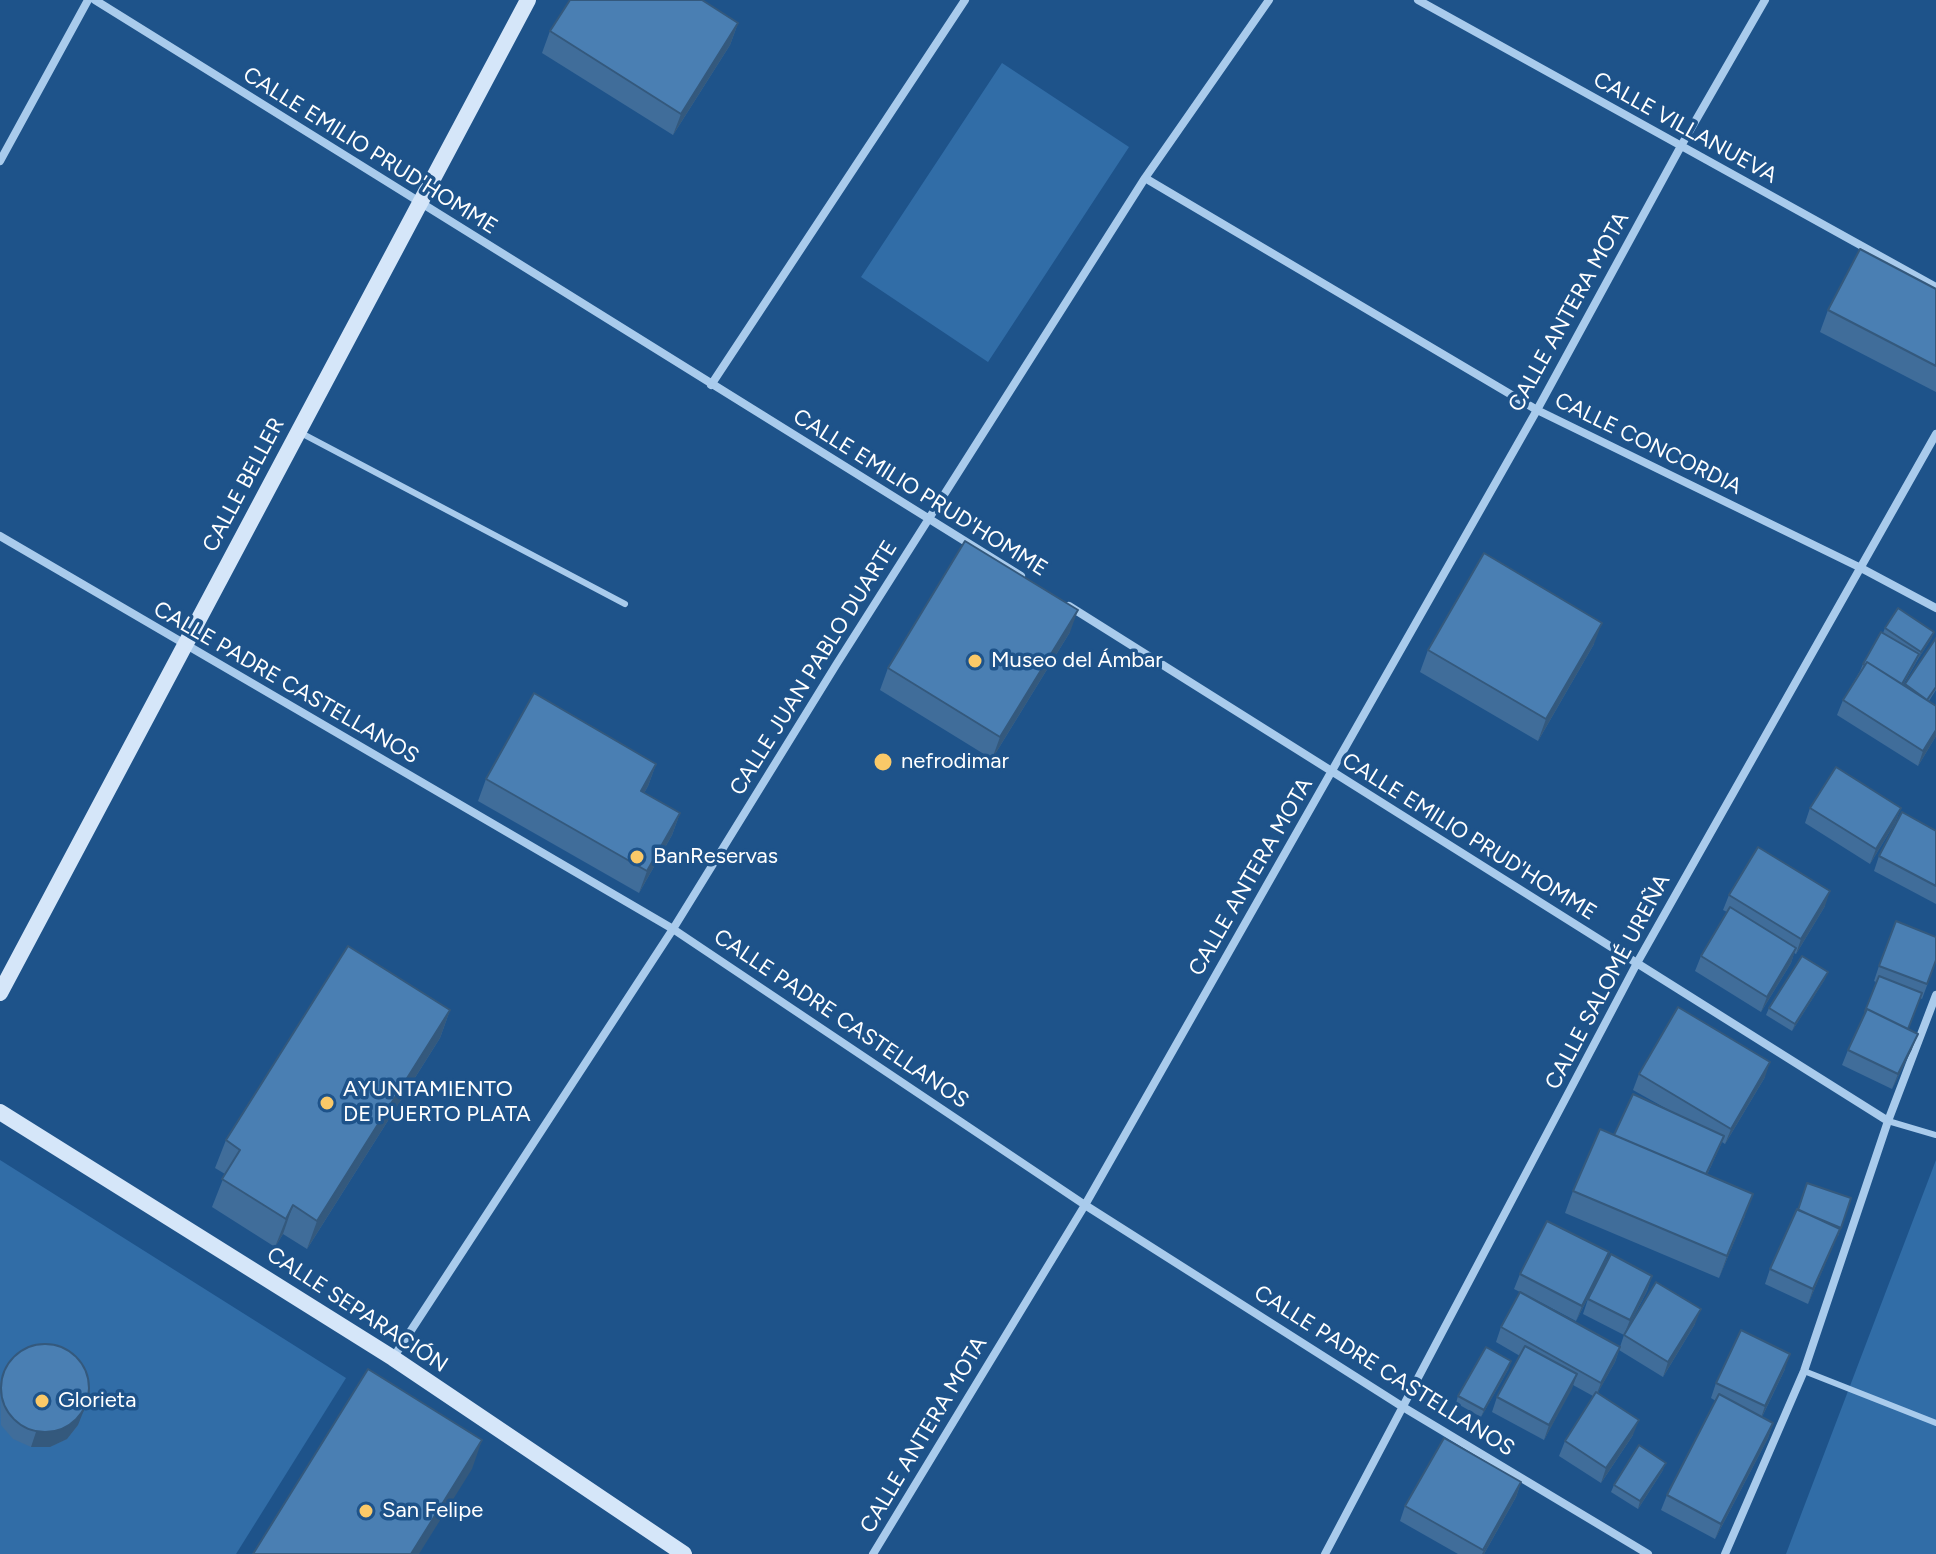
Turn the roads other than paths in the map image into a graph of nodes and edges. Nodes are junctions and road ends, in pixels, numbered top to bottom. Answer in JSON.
{"nodes":[{"id":1,"x":88,"y":0,"type":"edge"},
{"id":2,"x":95,"y":0,"type":"edge"},
{"id":3,"x":528,"y":0,"type":"edge"},
{"id":4,"x":965,"y":0,"type":"edge"},
{"id":5,"x":1269,"y":0,"type":"edge"},
{"id":6,"x":1418,"y":0,"type":"edge"},
{"id":7,"x":1765,"y":0,"type":"edge"},
{"id":8,"x":1681,"y":146,"type":"junction"},
{"id":9,"x":0,"y":161,"type":"edge"},
{"id":10,"x":1145,"y":178,"type":"junction"},
{"id":11,"x":421,"y":204,"type":"junction"},
{"id":12,"x":1936,"y":287,"type":"edge"},
{"id":13,"x":711,"y":385,"type":"junction"},
{"id":14,"x":1537,"y":410,"type":"junction"},
{"id":15,"x":298,"y":432,"type":"junction"},
{"id":16,"x":1936,"y":434,"type":"edge"},
{"id":17,"x":930,"y":518,"type":"junction"},
{"id":18,"x":0,"y":536,"type":"edge"},
{"id":19,"x":1861,"y":568,"type":"junction"},
{"id":20,"x":1023,"y":577,"type":"edge"},
{"id":21,"x":1063,"y":603,"type":"edge"},
{"id":22,"x":625,"y":604,"type":"dead end"},
{"id":23,"x":1936,"y":608,"type":"edge"},
{"id":24,"x":183,"y":644,"type":"junction"},
{"id":25,"x":1331,"y":772,"type":"junction"},
{"id":26,"x":673,"y":929,"type":"junction"},
{"id":27,"x":1637,"y":963,"type":"junction"},
{"id":28,"x":0,"y":993,"type":"edge"},
{"id":29,"x":1936,"y":995,"type":"edge"},
{"id":30,"x":0,"y":1112,"type":"edge"},
{"id":31,"x":1888,"y":1121,"type":"junction"},
{"id":32,"x":1936,"y":1135,"type":"edge"},
{"id":33,"x":1085,"y":1205,"type":"junction"},
{"id":34,"x":393,"y":1358,"type":"junction"},
{"id":35,"x":1804,"y":1371,"type":"junction"},
{"id":36,"x":1403,"y":1407,"type":"junction"},
{"id":37,"x":1936,"y":1423,"type":"edge"},
{"id":38,"x":684,"y":1554,"type":"edge"},
{"id":39,"x":873,"y":1554,"type":"edge"},
{"id":40,"x":1325,"y":1554,"type":"edge"},
{"id":41,"x":1648,"y":1554,"type":"edge"},
{"id":42,"x":1725,"y":1554,"type":"edge"}],
"edges":[{"from":1,"to":9,"type":"street"},
{"from":2,"to":11,"type":"street","name":"CALLE EMILIO PRUD'HOMME"},
{"from":3,"to":11,"type":"street","name":"CALLE BELLER"},
{"from":4,"to":13,"type":"street"},
{"from":5,"to":10,"type":"street","name":"CALLE JUAN PABLO DUARTE"},
{"from":6,"to":8,"type":"street","name":"CALLE VILLANUEVA"},
{"from":7,"to":8,"type":"street","name":"CALLE ANTERA MOTA"},
{"from":8,"to":12,"type":"street","name":"CALLE VILLANUEVA"},
{"from":8,"to":14,"type":"street","name":"CALLE ANTERA MOTA"},
{"from":10,"to":14,"type":"street","name":"CALLE CONCORDIA"},
{"from":10,"to":17,"type":"street","name":"CALLE JUAN PABLO DUARTE"},
{"from":11,"to":13,"type":"street","name":"CALLE EMILIO PRUD'HOMME"},
{"from":11,"to":15,"type":"street","name":"CALLE BELLER"},
{"from":13,"to":17,"type":"street","name":"CALLE EMILIO PRUD'HOMME"},
{"from":14,"to":19,"type":"street","name":"CALLE CONCORDIA"},
{"from":14,"to":25,"type":"street","name":"CALLE ANTERA MOTA"},
{"from":15,"to":22,"type":"lane"},
{"from":15,"to":24,"type":"street","name":"CALLE BELLER"},
{"from":16,"to":19,"type":"street","name":"CALLE SALOMÉ UREÑA"},
{"from":17,"to":20,"type":"street","name":"CALLE EMILIO PRUD'HOMME"},
{"from":17,"to":26,"type":"street","name":"CALLE JUAN PABLO DUARTE"},
{"from":18,"to":24,"type":"street","name":"CALLE PADRE CASTELLANOS"},
{"from":19,"to":23,"type":"street","name":"CALLE CONCORDIA"},
{"from":19,"to":27,"type":"street","name":"CALLE SALOMÉ UREÑA"},
{"from":21,"to":25,"type":"street","name":"CALLE EMILIO PRUD'HOMME"},
{"from":24,"to":26,"type":"street","name":"CALLE PADRE CASTELLANOS"},
{"from":24,"to":28,"type":"street","name":"CALLE BELLER"},
{"from":25,"to":27,"type":"street","name":"CALLE EMILIO PRUD'HOMME"},
{"from":25,"to":33,"type":"street","name":"CALLE ANTERA MOTA"},
{"from":26,"to":33,"type":"street","name":"CALLE PADRE CASTELLANOS"},
{"from":26,"to":34,"type":"street","name":"CALLE JUAN PABLO DUARTE"},
{"from":27,"to":31,"type":"street","name":"CALLE EMILIO PRUD'HOMME"},
{"from":27,"to":36,"type":"street","name":"CALLE SALOMÉ UREÑA"},
{"from":29,"to":31,"type":"street"},
{"from":30,"to":34,"type":"street","name":"CALLE SEPARACIÓN"},
{"from":31,"to":32,"type":"lane"},
{"from":31,"to":35,"type":"street"},
{"from":33,"to":36,"type":"street","name":"CALLE PADRE CASTELLANOS"},
{"from":33,"to":39,"type":"street","name":"CALLE ANTERA MOTA"},
{"from":34,"to":38,"type":"street","name":"CALLE SEPARACIÓN"},
{"from":35,"to":37,"type":"lane"},
{"from":35,"to":42,"type":"street"},
{"from":36,"to":40,"type":"street","name":"CALLE SALOMÉ UREÑA"},
{"from":36,"to":41,"type":"street","name":"CALLE PADRE CASTELLANOS"}]}
